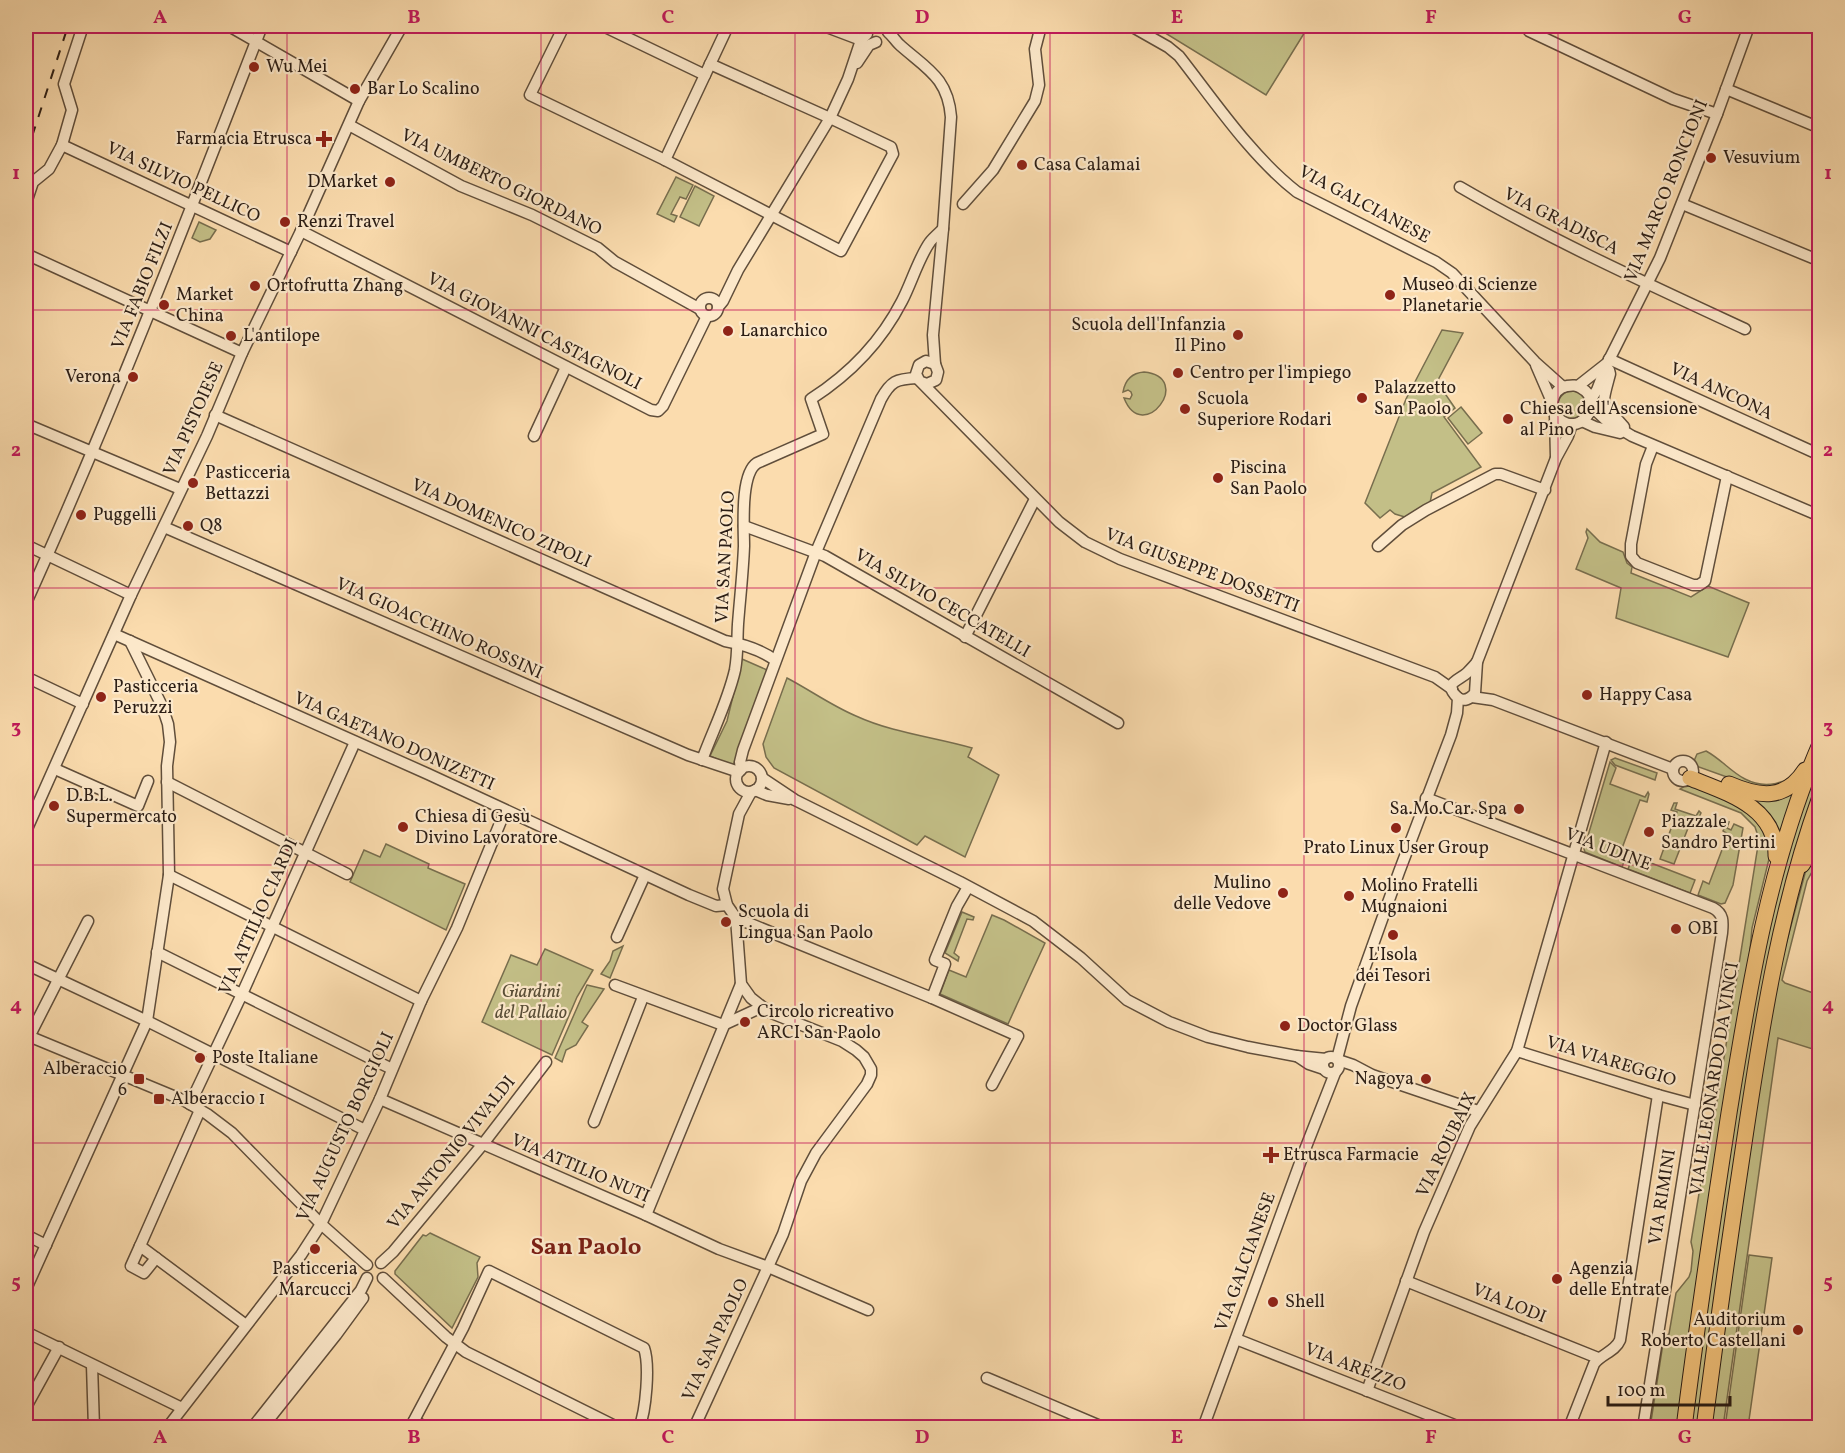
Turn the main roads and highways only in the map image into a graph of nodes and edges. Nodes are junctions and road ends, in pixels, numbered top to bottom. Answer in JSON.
{"nodes":[{"id":1,"x":1818,"y":747,"type":"edge"},
{"id":2,"x":1820,"y":797,"type":"edge"},
{"id":3,"x":1820,"y":847,"type":"edge"},
{"id":4,"x":1774,"y":880,"type":"junction"},
{"id":5,"x":1793,"y":881,"type":"junction"},
{"id":6,"x":1684,"y":1428,"type":"edge"},
{"id":7,"x":1704,"y":1428,"type":"edge"}],
"edges":[{"from":1,"to":4,"type":"highway","name":"VIALE LEONARDO DA VINCI"},
{"from":1,"to":4,"type":"highway"},
{"from":2,"to":5,"type":"highway"},
{"from":3,"to":5,"type":"highway"},
{"from":4,"to":6,"type":"highway","name":"VIALE LEONARDO DA VINCI"},
{"from":5,"to":7,"type":"highway"}]}
